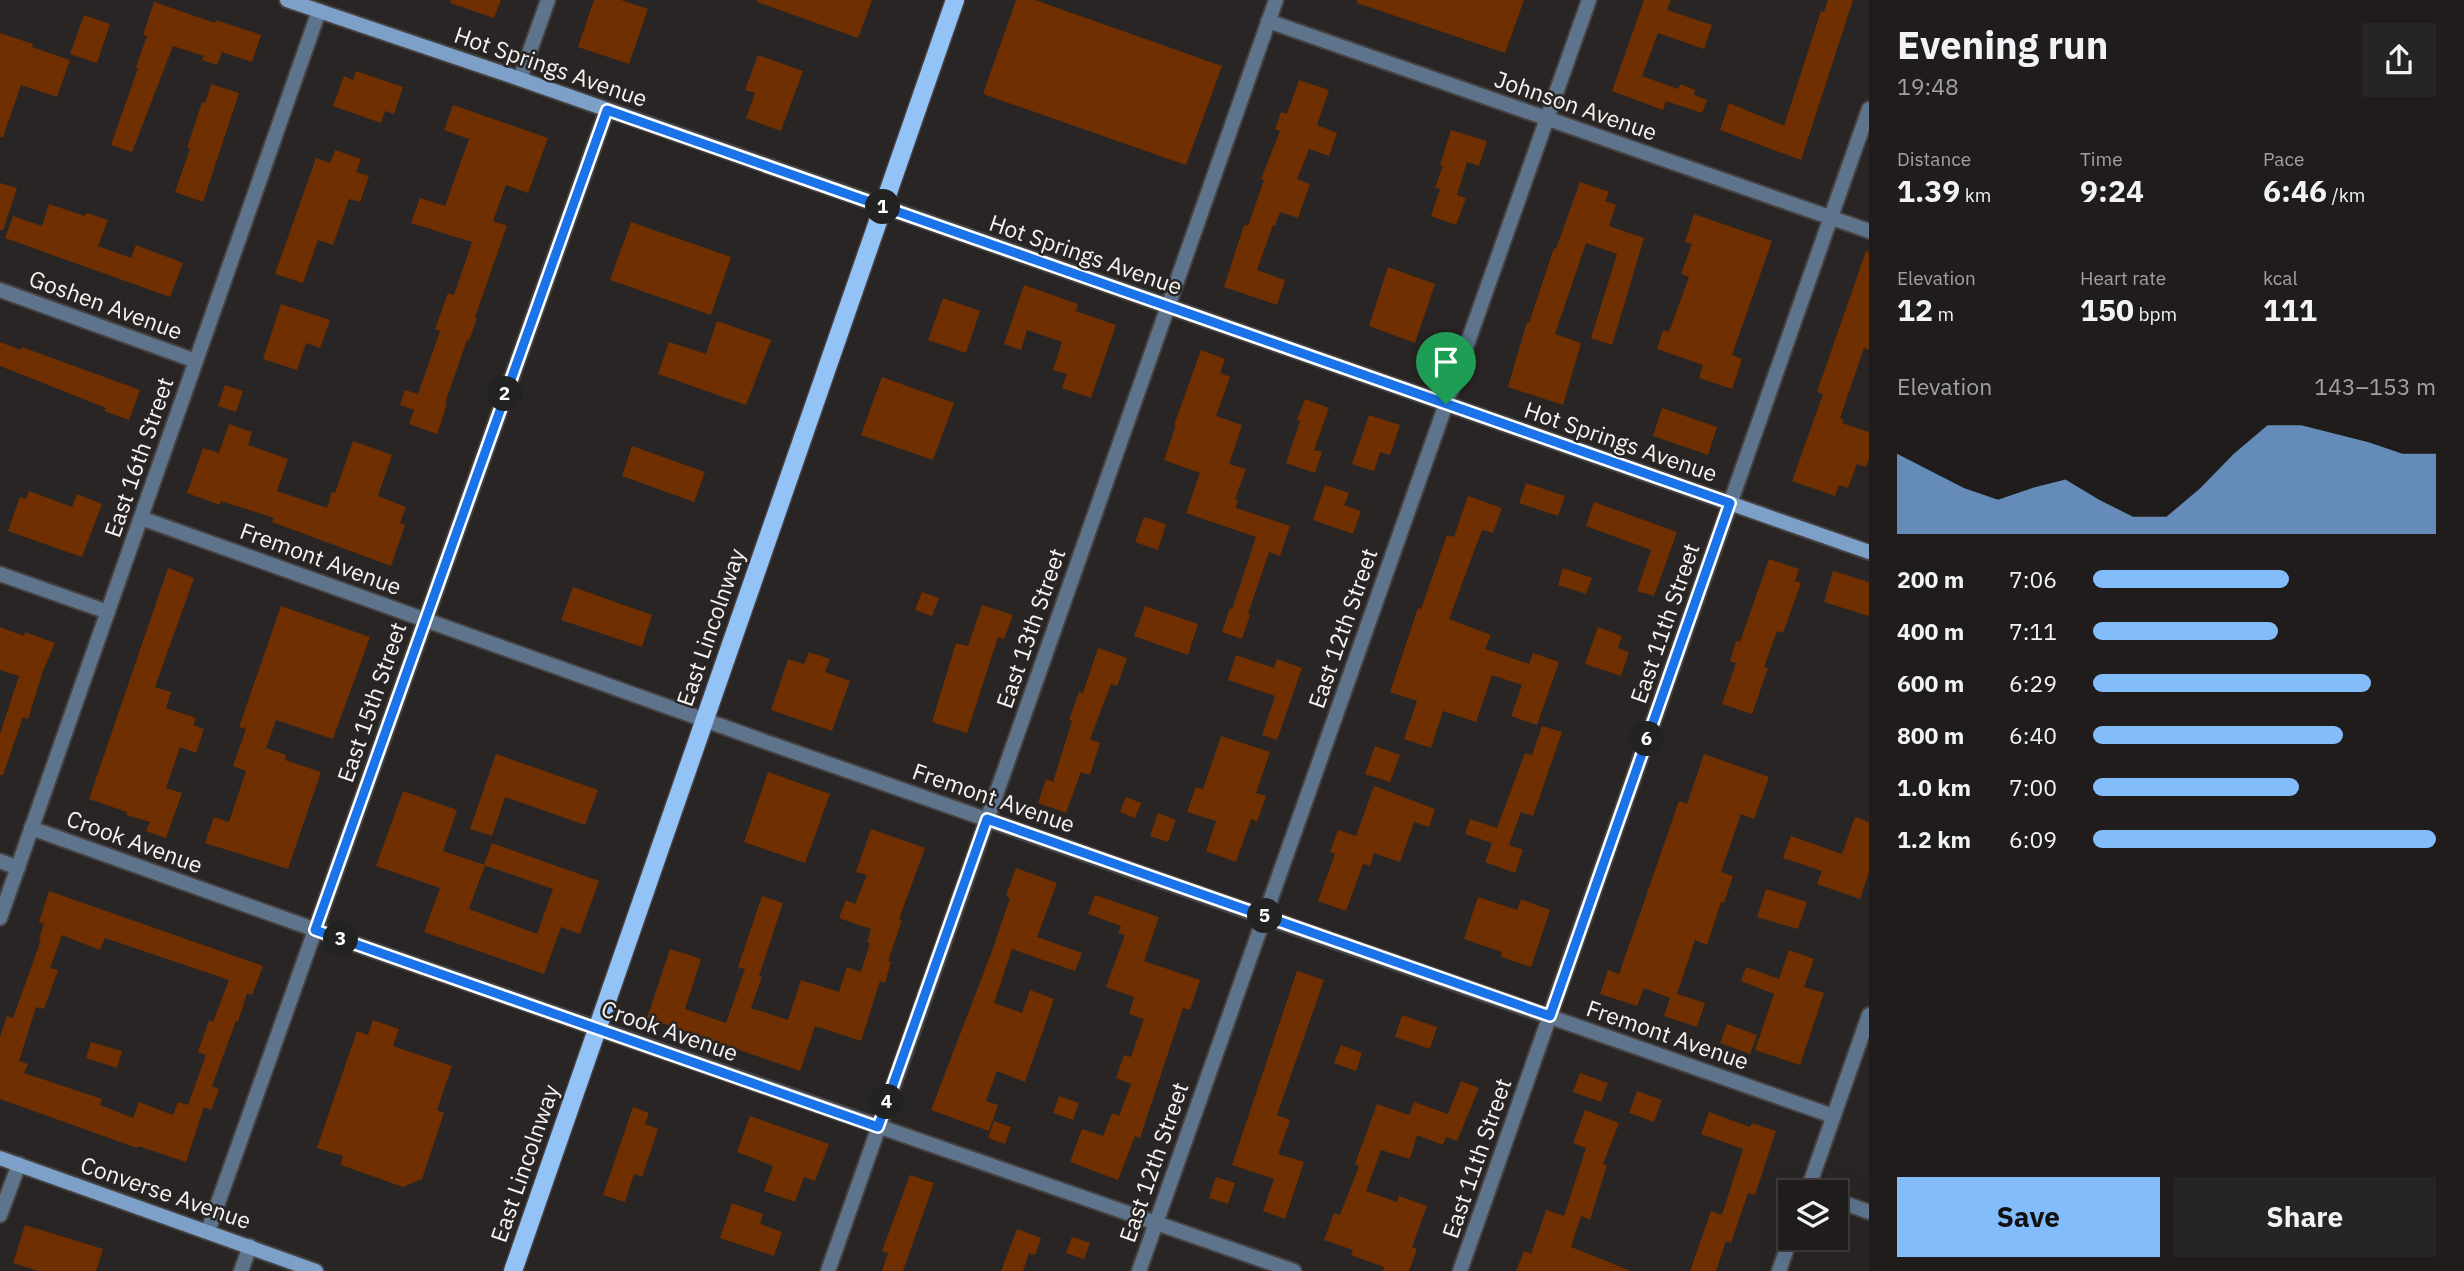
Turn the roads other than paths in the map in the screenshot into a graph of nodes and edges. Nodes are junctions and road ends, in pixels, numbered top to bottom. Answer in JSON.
{"nodes":[{"id":1,"x":287,"y":0,"type":"edge"},
{"id":2,"x":548,"y":0,"type":"edge"},
{"id":3,"x":955,"y":0,"type":"edge"},
{"id":4,"x":1276,"y":0,"type":"edge"},
{"id":5,"x":1589,"y":0,"type":"edge"},
{"id":6,"x":319,"y":11,"type":"junction"},
{"id":7,"x":1268,"y":21,"type":"junction"},
{"id":8,"x":520,"y":79,"type":"junction"},
{"id":9,"x":1869,"y":109,"type":"edge"},
{"id":10,"x":607,"y":110,"type":"junction"},
{"id":11,"x":1547,"y":119,"type":"junction"},
{"id":12,"x":883,"y":207,"type":"junction"},
{"id":13,"x":1831,"y":218,"type":"junction"},
{"id":14,"x":1869,"y":232,"type":"edge"},
{"id":15,"x":0,"y":290,"type":"edge"},
{"id":16,"x":1168,"y":306,"type":"junction"},
{"id":17,"x":196,"y":361,"type":"junction"},
{"id":18,"x":1446,"y":404,"type":"junction"},
{"id":19,"x":1730,"y":503,"type":"junction"},
{"id":20,"x":141,"y":518,"type":"junction"},
{"id":21,"x":1869,"y":552,"type":"edge"},
{"id":22,"x":0,"y":575,"type":"edge"},
{"id":23,"x":107,"y":612,"type":"junction"},
{"id":24,"x":424,"y":619,"type":"junction"},
{"id":25,"x":704,"y":720,"type":"junction"},
{"id":26,"x":987,"y":819,"type":"junction"},
{"id":27,"x":31,"y":828,"type":"junction"},
{"id":28,"x":0,"y":861,"type":"edge"},
{"id":29,"x":18,"y":868,"type":"junction"},
{"id":30,"x":1264,"y":916,"type":"junction"},
{"id":31,"x":0,"y":918,"type":"edge"},
{"id":32,"x":315,"y":930,"type":"junction"},
{"id":33,"x":1869,"y":1014,"type":"edge"},
{"id":34,"x":1550,"y":1016,"type":"junction"},
{"id":35,"x":596,"y":1029,"type":"junction"},
{"id":36,"x":1833,"y":1116,"type":"junction"},
{"id":37,"x":878,"y":1127,"type":"junction"},
{"id":38,"x":0,"y":1158,"type":"edge"},
{"id":39,"x":19,"y":1164,"type":"junction"},
{"id":40,"x":1813,"y":1180,"type":"edge"},
{"id":41,"x":1848,"y":1204,"type":"edge"},
{"id":42,"x":1869,"y":1212,"type":"edge"},
{"id":43,"x":0,"y":1215,"type":"edge"},
{"id":44,"x":1156,"y":1223,"type":"junction"},
{"id":45,"x":208,"y":1231,"type":"junction"},
{"id":46,"x":250,"y":1246,"type":"junction"},
{"id":47,"x":1786,"y":1250,"type":"edge"},
{"id":48,"x":241,"y":1271,"type":"edge"},
{"id":49,"x":316,"y":1271,"type":"edge"},
{"id":50,"x":513,"y":1271,"type":"edge"},
{"id":51,"x":828,"y":1271,"type":"edge"},
{"id":52,"x":1139,"y":1271,"type":"edge"},
{"id":53,"x":1294,"y":1271,"type":"edge"},
{"id":54,"x":1460,"y":1271,"type":"edge"},
{"id":55,"x":1779,"y":1271,"type":"edge"}],
"edges":[{"from":1,"to":6,"type":"street","name":"Hot Springs Avenue"},
{"from":2,"to":8,"type":"street"},
{"from":3,"to":12,"type":"main road","name":"East Lincolnway"},
{"from":4,"to":7,"type":"street","name":"East 13th Street"},
{"from":5,"to":11,"type":"street","name":"East 12th Street"},
{"from":6,"to":8,"type":"street","name":"Hot Springs Avenue"},
{"from":6,"to":17,"type":"street","name":"East 16th Street"},
{"from":7,"to":11,"type":"street","name":"Johnson Avenue"},
{"from":7,"to":16,"type":"street","name":"East 13th Street"},
{"from":8,"to":10,"type":"street","name":"Hot Springs Avenue"},
{"from":9,"to":13,"type":"street","name":"East 11th Street"},
{"from":10,"to":12,"type":"street","name":"Hot Springs Avenue"},
{"from":10,"to":24,"type":"street","name":"East 15th Street"},
{"from":11,"to":13,"type":"street","name":"Johnson Avenue"},
{"from":11,"to":18,"type":"street","name":"East 12th Street"},
{"from":12,"to":16,"type":"street","name":"Hot Springs Avenue"},
{"from":12,"to":25,"type":"main road","name":"East Lincolnway"},
{"from":13,"to":14,"type":"street","name":"Johnson Avenue"},
{"from":13,"to":19,"type":"street","name":"East 11th Street"},
{"from":15,"to":17,"type":"street","name":"Goshen Avenue"},
{"from":16,"to":18,"type":"street","name":"Hot Springs Avenue"},
{"from":16,"to":26,"type":"street","name":"East 13th Street"},
{"from":17,"to":20,"type":"street","name":"East 16th Street"},
{"from":18,"to":19,"type":"street","name":"Hot Springs Avenue"},
{"from":18,"to":30,"type":"street","name":"East 12th Street"},
{"from":19,"to":21,"type":"street","name":"Hot Springs Avenue"},
{"from":19,"to":34,"type":"street","name":"East 11th Street"},
{"from":20,"to":23,"type":"street","name":"East 16th Street"},
{"from":20,"to":24,"type":"street","name":"Fremont Avenue"},
{"from":22,"to":23,"type":"street"},
{"from":23,"to":27,"type":"street","name":"East 16th Street"},
{"from":24,"to":25,"type":"street","name":"Fremont Avenue"},
{"from":24,"to":32,"type":"street","name":"East 15th Street"},
{"from":25,"to":26,"type":"street","name":"Fremont Avenue"},
{"from":25,"to":35,"type":"main road","name":"East Lincolnway"},
{"from":26,"to":30,"type":"street","name":"Fremont Avenue"},
{"from":26,"to":37,"type":"street","name":"East 13th Street"},
{"from":27,"to":29,"type":"street","name":"East 16th Street"},
{"from":27,"to":32,"type":"street","name":"Crook Avenue"},
{"from":28,"to":29,"type":"street"},
{"from":29,"to":31,"type":"street","name":"East 16th Street"},
{"from":30,"to":34,"type":"street","name":"Fremont Avenue"},
{"from":30,"to":44,"type":"street","name":"East 12th Street"},
{"from":32,"to":35,"type":"street","name":"Crook Avenue"},
{"from":32,"to":45,"type":"street","name":"East 15th Street"},
{"from":33,"to":36,"type":"street"},
{"from":34,"to":36,"type":"street","name":"Fremont Avenue"},
{"from":34,"to":54,"type":"street","name":"East 11th Street"},
{"from":35,"to":37,"type":"street","name":"Crook Avenue"},
{"from":35,"to":50,"type":"main road","name":"East Lincolnway"},
{"from":36,"to":40,"type":"street"},
{"from":37,"to":44,"type":"street","name":"Crook Avenue"},
{"from":37,"to":51,"type":"street","name":"East 13th Street"},
{"from":38,"to":39,"type":"street","name":"Converse Avenue"},
{"from":39,"to":43,"type":"street"},
{"from":39,"to":45,"type":"street","name":"Converse Avenue"},
{"from":41,"to":42,"type":"street"},
{"from":44,"to":52,"type":"street","name":"East 12th Street"},
{"from":44,"to":53,"type":"street","name":"Crook Avenue"},
{"from":45,"to":46,"type":"street","name":"Converse Avenue"},
{"from":46,"to":48,"type":"street"},
{"from":46,"to":49,"type":"street","name":"Converse Avenue"},
{"from":47,"to":55,"type":"street"}]}
